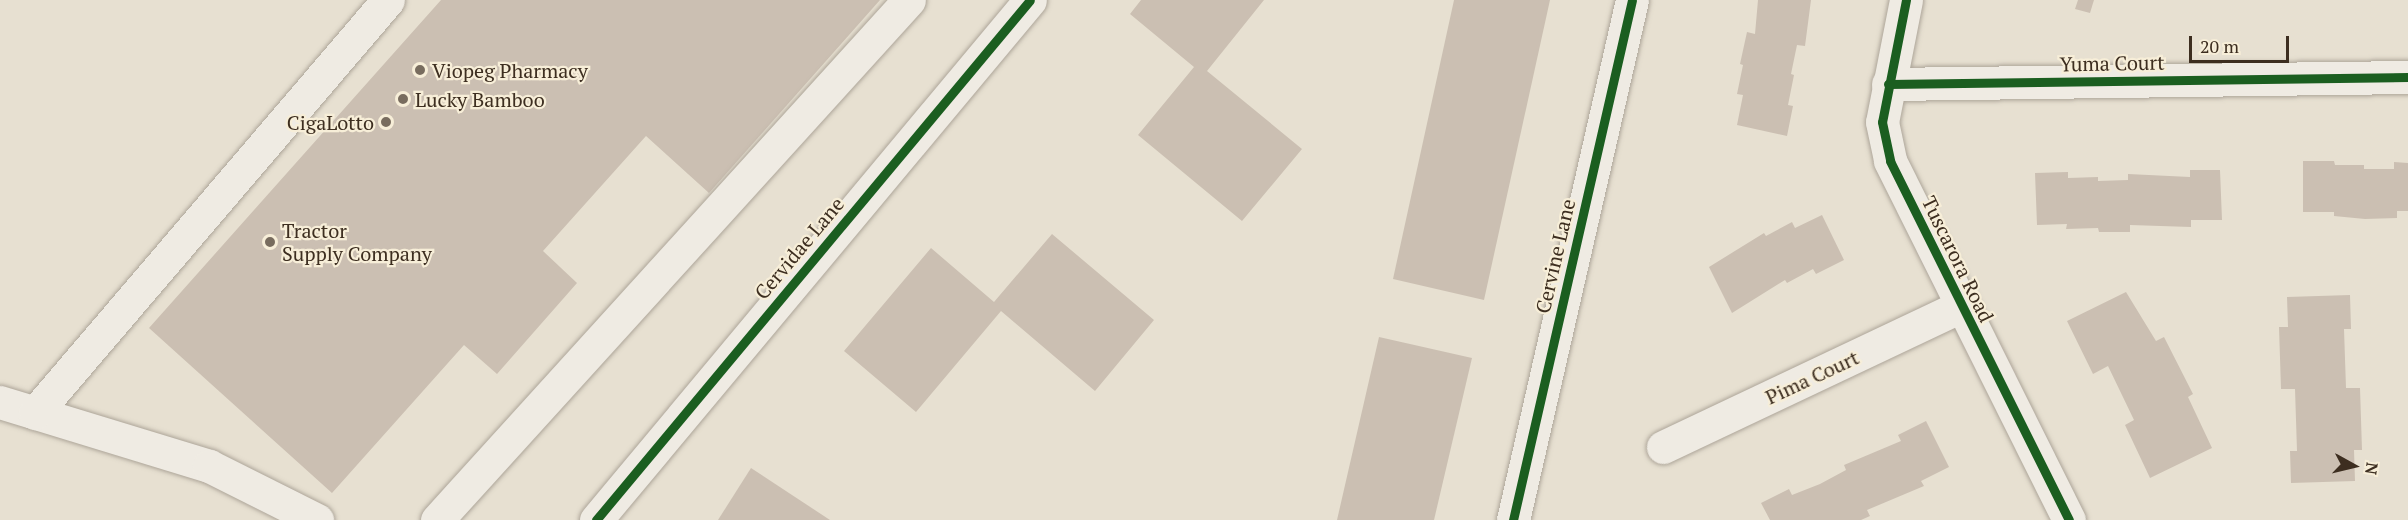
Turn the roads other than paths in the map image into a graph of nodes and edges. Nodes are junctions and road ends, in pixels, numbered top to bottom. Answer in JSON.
{"nodes":[{"id":1,"x":387,"y":0,"type":"edge"},
{"id":2,"x":909,"y":0,"type":"edge"},
{"id":3,"x":1030,"y":0,"type":"edge"},
{"id":4,"x":1632,"y":0,"type":"edge"},
{"id":5,"x":1906,"y":0,"type":"edge"},
{"id":6,"x":2408,"y":77,"type":"edge"},
{"id":7,"x":1888,"y":84,"type":"junction"},
{"id":8,"x":1961,"y":306,"type":"junction"},
{"id":9,"x":0,"y":402,"type":"edge"},
{"id":10,"x":35,"y":413,"type":"junction"},
{"id":11,"x":1663,"y":447,"type":"dead end"},
{"id":12,"x":317,"y":520,"type":"edge"},
{"id":13,"x":437,"y":520,"type":"edge"},
{"id":14,"x":596,"y":520,"type":"edge"},
{"id":15,"x":1513,"y":520,"type":"edge"},
{"id":16,"x":2069,"y":520,"type":"edge"}],
"edges":[{"from":1,"to":10,"type":"street"},
{"from":2,"to":13,"type":"street"},
{"from":3,"to":14,"type":"street","name":"Cervidae Lane"},
{"from":4,"to":15,"type":"street","name":"Cervine Lane"},
{"from":5,"to":7,"type":"street","name":"Tuscarora Road"},
{"from":6,"to":7,"type":"street","name":"Yuma Court"},
{"from":7,"to":8,"type":"street","name":"Tuscarora Road"},
{"from":8,"to":11,"type":"street","name":"Pima Court"},
{"from":8,"to":16,"type":"street","name":"Tuscarora Road"},
{"from":9,"to":10,"type":"street"},
{"from":10,"to":12,"type":"street"}]}
